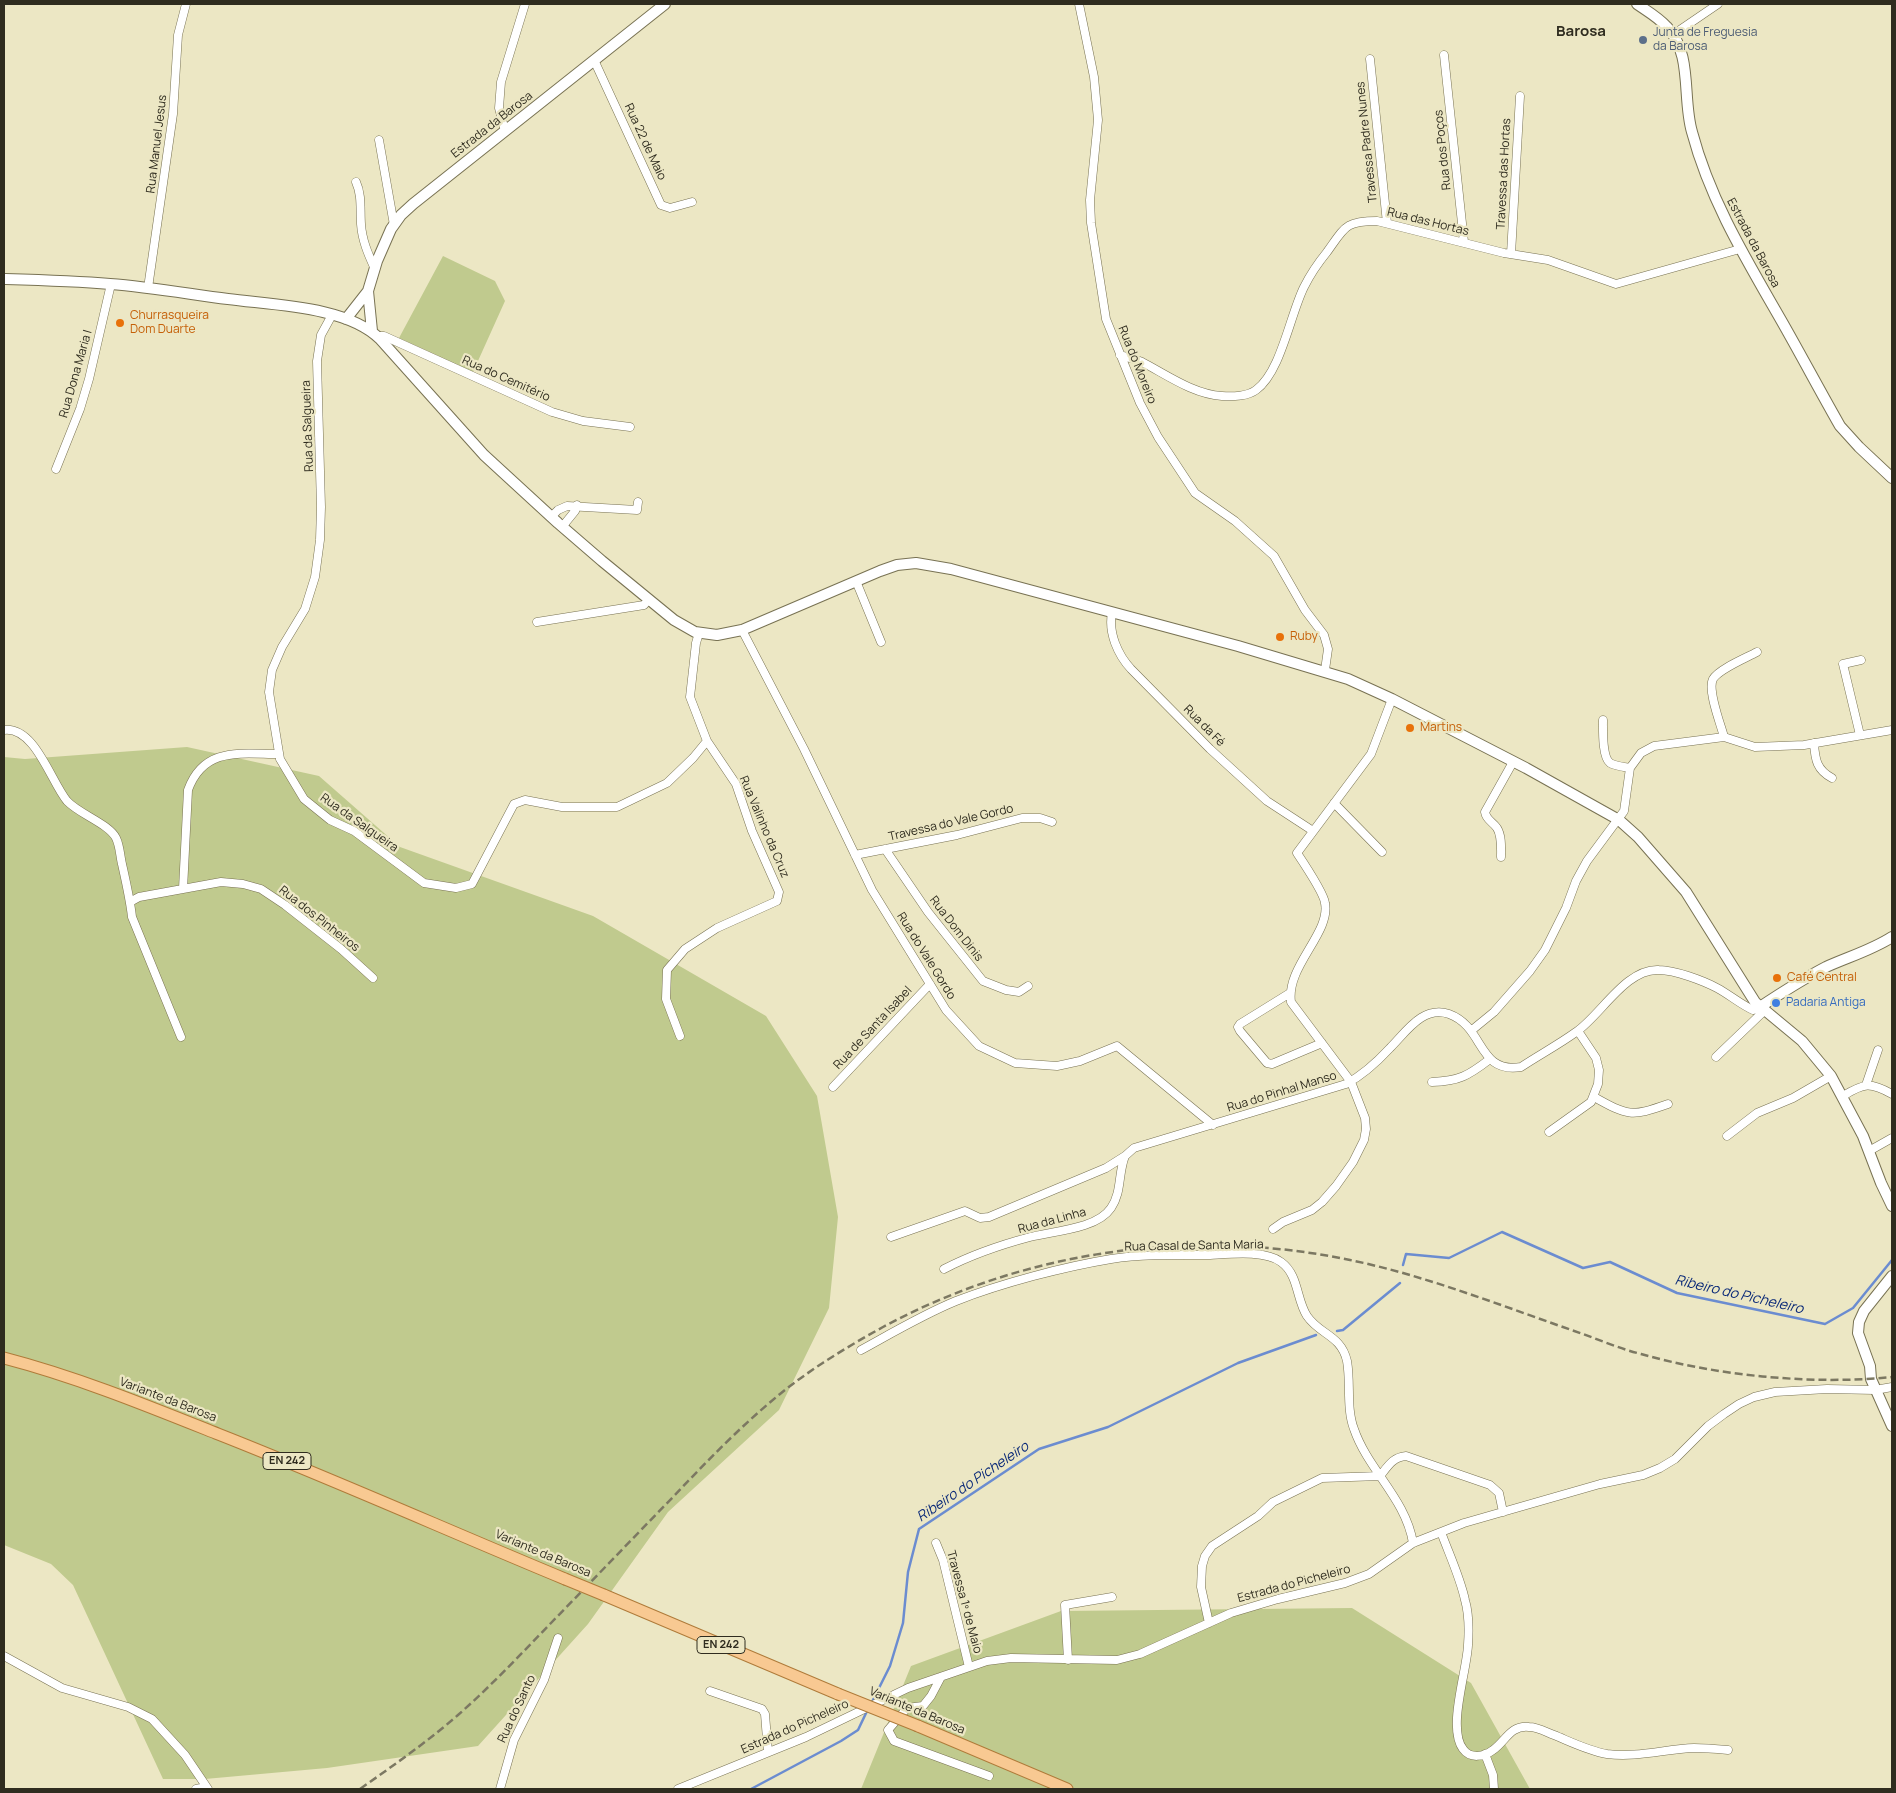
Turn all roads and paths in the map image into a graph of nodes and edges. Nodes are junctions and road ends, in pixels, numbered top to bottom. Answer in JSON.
{"nodes":[{"id":1,"x":186,"y":4,"type":"edge"},
{"id":2,"x":525,"y":4,"type":"edge"},
{"id":3,"x":665,"y":4,"type":"edge"},
{"id":4,"x":1079,"y":4,"type":"edge"},
{"id":5,"x":1637,"y":4,"type":"edge"},
{"id":6,"x":1718,"y":4,"type":"edge"},
{"id":7,"x":1674,"y":34,"type":"junction"},
{"id":8,"x":1444,"y":55,"type":"dead end"},
{"id":9,"x":1370,"y":59,"type":"dead end"},
{"id":10,"x":594,"y":60,"type":"junction"},
{"id":11,"x":1520,"y":96,"type":"dead end"},
{"id":12,"x":505,"y":131,"type":"junction"},
{"id":13,"x":379,"y":140,"type":"dead end"},
{"id":14,"x":356,"y":182,"type":"dead end"},
{"id":15,"x":692,"y":202,"type":"dead end"},
{"id":16,"x":1387,"y":223,"type":"junction"},
{"id":17,"x":394,"y":225,"type":"junction"},
{"id":18,"x":1464,"y":242,"type":"junction"},
{"id":19,"x":1740,"y":249,"type":"junction"},
{"id":20,"x":1511,"y":254,"type":"junction"},
{"id":21,"x":375,"y":269,"type":"junction"},
{"id":22,"x":4,"y":279,"type":"edge"},
{"id":23,"x":111,"y":284,"type":"junction"},
{"id":24,"x":148,"y":288,"type":"junction"},
{"id":25,"x":368,"y":291,"type":"junction"},
{"id":26,"x":332,"y":314,"type":"junction"},
{"id":27,"x":346,"y":318,"type":"junction"},
{"id":28,"x":374,"y":333,"type":"junction"},
{"id":29,"x":1120,"y":355,"type":"junction"},
{"id":30,"x":630,"y":427,"type":"dead end"},
{"id":31,"x":56,"y":469,"type":"dead end"},
{"id":32,"x":1892,"y":478,"type":"edge"},
{"id":33,"x":638,"y":502,"type":"dead end"},
{"id":34,"x":577,"y":505,"type":"junction"},
{"id":35,"x":551,"y":517,"type":"junction"},
{"id":36,"x":562,"y":527,"type":"junction"},
{"id":37,"x":856,"y":581,"type":"junction"},
{"id":38,"x":650,"y":600,"type":"junction"},
{"id":39,"x":1112,"y":613,"type":"junction"},
{"id":40,"x":537,"y":622,"type":"dead end"},
{"id":41,"x":742,"y":630,"type":"junction"},
{"id":42,"x":699,"y":632,"type":"junction"},
{"id":43,"x":881,"y":642,"type":"dead end"},
{"id":44,"x":1757,"y":652,"type":"dead end"},
{"id":45,"x":1861,"y":660,"type":"dead end"},
{"id":46,"x":1325,"y":670,"type":"junction"},
{"id":47,"x":1392,"y":699,"type":"junction"},
{"id":48,"x":1603,"y":720,"type":"dead end"},
{"id":49,"x":4,"y":730,"type":"edge"},
{"id":50,"x":1892,"y":730,"type":"edge"},
{"id":51,"x":1860,"y":735,"type":"junction"},
{"id":52,"x":1724,"y":737,"type":"junction"},
{"id":53,"x":707,"y":741,"type":"junction"},
{"id":54,"x":1814,"y":743,"type":"junction"},
{"id":55,"x":279,"y":754,"type":"junction"},
{"id":56,"x":1513,"y":762,"type":"junction"},
{"id":57,"x":1630,"y":768,"type":"junction"},
{"id":58,"x":1832,"y":778,"type":"dead end"},
{"id":59,"x":1334,"y":803,"type":"junction"},
{"id":60,"x":1619,"y":820,"type":"junction"},
{"id":61,"x":1052,"y":822,"type":"dead end"},
{"id":62,"x":1313,"y":831,"type":"junction"},
{"id":63,"x":885,"y":850,"type":"junction"},
{"id":64,"x":1382,"y":852,"type":"dead end"},
{"id":65,"x":855,"y":855,"type":"junction"},
{"id":66,"x":1501,"y":857,"type":"dead end"},
{"id":67,"x":184,"y":889,"type":"junction"},
{"id":68,"x":130,"y":902,"type":"junction"},
{"id":69,"x":1892,"y":937,"type":"edge"},
{"id":70,"x":373,"y":978,"type":"dead end"},
{"id":71,"x":930,"y":984,"type":"junction"},
{"id":72,"x":1028,"y":986,"type":"dead end"},
{"id":73,"x":1290,"y":993,"type":"junction"},
{"id":74,"x":1762,"y":1009,"type":"junction"},
{"id":75,"x":1472,"y":1030,"type":"junction"},
{"id":76,"x":1578,"y":1031,"type":"junction"},
{"id":77,"x":680,"y":1036,"type":"dead end"},
{"id":78,"x":181,"y":1037,"type":"dead end"},
{"id":79,"x":1322,"y":1043,"type":"junction"},
{"id":80,"x":1878,"y":1050,"type":"dead end"},
{"id":81,"x":1716,"y":1057,"type":"dead end"},
{"id":82,"x":1490,"y":1059,"type":"junction"},
{"id":83,"x":1831,"y":1076,"type":"junction"},
{"id":84,"x":1351,"y":1082,"type":"junction"},
{"id":85,"x":1432,"y":1082,"type":"dead end"},
{"id":86,"x":1866,"y":1085,"type":"junction"},
{"id":87,"x":833,"y":1087,"type":"dead end"},
{"id":88,"x":1892,"y":1094,"type":"edge"},
{"id":89,"x":1843,"y":1096,"type":"junction"},
{"id":90,"x":1594,"y":1097,"type":"junction"},
{"id":91,"x":1668,"y":1104,"type":"dead end"},
{"id":92,"x":1213,"y":1125,"type":"junction"},
{"id":93,"x":1550,"y":1132,"type":"dead end"},
{"id":94,"x":1728,"y":1136,"type":"dead end"},
{"id":95,"x":1892,"y":1138,"type":"edge"},
{"id":96,"x":1869,"y":1151,"type":"junction"},
{"id":97,"x":1125,"y":1156,"type":"junction"},
{"id":98,"x":1892,"y":1206,"type":"edge"},
{"id":99,"x":1273,"y":1229,"type":"dead end"},
{"id":100,"x":891,"y":1237,"type":"dead end"},
{"id":101,"x":944,"y":1269,"type":"dead end"},
{"id":102,"x":1892,"y":1276,"type":"edge"},
{"id":103,"x":861,"y":1350,"type":"dead end"},
{"id":104,"x":4,"y":1358,"type":"edge"},
{"id":105,"x":1892,"y":1387,"type":"edge"},
{"id":106,"x":1875,"y":1390,"type":"junction"},
{"id":107,"x":1892,"y":1426,"type":"edge"},
{"id":108,"x":1380,"y":1476,"type":"junction"},
{"id":109,"x":1504,"y":1512,"type":"junction"},
{"id":110,"x":1441,"y":1532,"type":"junction"},
{"id":111,"x":936,"y":1543,"type":"dead end"},
{"id":112,"x":1413,"y":1543,"type":"junction"},
{"id":113,"x":1112,"y":1598,"type":"dead end"},
{"id":114,"x":1209,"y":1623,"type":"junction"},
{"id":115,"x":558,"y":1638,"type":"dead end"},
{"id":116,"x":4,"y":1656,"type":"edge"},
{"id":117,"x":1068,"y":1660,"type":"junction"},
{"id":118,"x":969,"y":1667,"type":"junction"},
{"id":119,"x":941,"y":1677,"type":"junction"},
{"id":120,"x":710,"y":1691,"type":"dead end"},
{"id":121,"x":1728,"y":1750,"type":"dead end"},
{"id":122,"x":768,"y":1752,"type":"junction"},
{"id":123,"x":1485,"y":1754,"type":"junction"},
{"id":124,"x":989,"y":1776,"type":"dead end"},
{"id":125,"x":207,"y":1788,"type":"edge"},
{"id":126,"x":196,"y":1789,"type":"edge"},
{"id":127,"x":500,"y":1789,"type":"edge"},
{"id":128,"x":678,"y":1789,"type":"edge"},
{"id":129,"x":1067,"y":1789,"type":"edge"},
{"id":130,"x":1494,"y":1789,"type":"edge"}],
"edges":[{"from":1,"to":24,"type":"street","name":"Rua Manuel Jesus"},
{"from":2,"to":12,"type":"street"},
{"from":3,"to":10,"type":"main road","name":"Estrada da Barosa"},
{"from":4,"to":29,"type":"street","name":"Rua do Moreiro"},
{"from":5,"to":7,"type":"main road","name":"Estrada da Barosa"},
{"from":6,"to":7,"type":"street"},
{"from":7,"to":19,"type":"main road","name":"Estrada da Barosa"},
{"from":8,"to":18,"type":"street","name":"Rua dos Poços"},
{"from":9,"to":16,"type":"street","name":"Travessa Padre Nunes"},
{"from":10,"to":12,"type":"main road","name":"Estrada da Barosa"},
{"from":10,"to":15,"type":"street","name":"Rua 22 de Maio"},
{"from":11,"to":20,"type":"street","name":"Travessa das Hortas"},
{"from":12,"to":17,"type":"main road","name":"Estrada da Barosa"},
{"from":13,"to":17,"type":"street"},
{"from":14,"to":21,"type":"street"},
{"from":16,"to":18,"type":"street","name":"Rua das Hortas"},
{"from":16,"to":29,"type":"street","name":"Rua das Hortas"},
{"from":17,"to":21,"type":"main road","name":"Estrada da Barosa"},
{"from":18,"to":20,"type":"street","name":"Rua das Hortas"},
{"from":19,"to":20,"type":"street","name":"Rua das Hortas"},
{"from":19,"to":32,"type":"main road","name":"Estrada da Barosa"},
{"from":21,"to":25,"type":"main road","name":"Estrada da Barosa"},
{"from":22,"to":23,"type":"main road"},
{"from":23,"to":24,"type":"main road"},
{"from":23,"to":31,"type":"street","name":"Rua Dona Maria I"},
{"from":24,"to":26,"type":"main road"},
{"from":25,"to":27,"type":"main road","name":"Estrada da Barosa"},
{"from":25,"to":28,"type":"main road","name":"Estrada da Barosa"},
{"from":26,"to":27,"type":"main road"},
{"from":26,"to":55,"type":"street","name":"Rua da Salgueira"},
{"from":27,"to":28,"type":"main road"},
{"from":28,"to":30,"type":"street","name":"Rua do Cemitério"},
{"from":28,"to":35,"type":"main road"},
{"from":29,"to":46,"type":"street","name":"Rua do Moreiro"},
{"from":33,"to":34,"type":"street"},
{"from":34,"to":35,"type":"street"},
{"from":34,"to":36,"type":"street"},
{"from":35,"to":36,"type":"main road"},
{"from":36,"to":38,"type":"main road"},
{"from":37,"to":39,"type":"main road"},
{"from":37,"to":41,"type":"main road"},
{"from":37,"to":43,"type":"street"},
{"from":38,"to":40,"type":"street"},
{"from":38,"to":42,"type":"main road"},
{"from":39,"to":46,"type":"main road"},
{"from":39,"to":62,"type":"street","name":"Rua da Fé"},
{"from":41,"to":42,"type":"main road"},
{"from":41,"to":65,"type":"street","name":"Rua do Vale Gordo"},
{"from":42,"to":53,"type":"street","name":"Rua Valinho da Cruz"},
{"from":44,"to":52,"type":"street"},
{"from":45,"to":51,"type":"street"},
{"from":46,"to":47,"type":"main road"},
{"from":47,"to":56,"type":"main road"},
{"from":47,"to":59,"type":"street"},
{"from":48,"to":57,"type":"street"},
{"from":49,"to":68,"type":"street"},
{"from":50,"to":51,"type":"street"},
{"from":51,"to":54,"type":"street"},
{"from":52,"to":54,"type":"street"},
{"from":52,"to":57,"type":"street"},
{"from":53,"to":55,"type":"street","name":"Rua da Salgueira"},
{"from":53,"to":77,"type":"street","name":"Rua Valinho da Cruz"},
{"from":54,"to":58,"type":"street"},
{"from":55,"to":67,"type":"street"},
{"from":56,"to":60,"type":"main road"},
{"from":56,"to":66,"type":"street"},
{"from":57,"to":60,"type":"street"},
{"from":59,"to":62,"type":"street"},
{"from":59,"to":64,"type":"street"},
{"from":60,"to":74,"type":"main road"},
{"from":60,"to":75,"type":"street"},
{"from":61,"to":63,"type":"street","name":"Travessa do Vale Gordo"},
{"from":62,"to":73,"type":"street"},
{"from":63,"to":65,"type":"street","name":"Travessa do Vale Gordo"},
{"from":63,"to":72,"type":"street","name":"Rua Dom Dinis"},
{"from":65,"to":71,"type":"street","name":"Rua do Vale Gordo"},
{"from":67,"to":68,"type":"street","name":"Rua dos Pinheiros"},
{"from":67,"to":70,"type":"street","name":"Rua dos Pinheiros"},
{"from":68,"to":78,"type":"street"},
{"from":69,"to":74,"type":"main road"},
{"from":71,"to":87,"type":"street","name":"Rua de Santa Isabel"},
{"from":71,"to":92,"type":"street","name":"Rua do Vale Gordo"},
{"from":73,"to":79,"type":"street"},
{"from":73,"to":79,"type":"street"},
{"from":74,"to":76,"type":"street"},
{"from":74,"to":81,"type":"street"},
{"from":74,"to":83,"type":"main road"},
{"from":75,"to":82,"type":"street","name":"Rua do Pinhal Manso"},
{"from":75,"to":84,"type":"street","name":"Rua do Pinhal Manso"},
{"from":76,"to":82,"type":"street"},
{"from":76,"to":90,"type":"street"},
{"from":79,"to":84,"type":"street"},
{"from":80,"to":86,"type":"street"},
{"from":82,"to":85,"type":"street"},
{"from":83,"to":89,"type":"main road"},
{"from":83,"to":94,"type":"street"},
{"from":84,"to":92,"type":"street","name":"Rua do Pinhal Manso"},
{"from":84,"to":99,"type":"street"},
{"from":86,"to":88,"type":"street"},
{"from":86,"to":89,"type":"street"},
{"from":89,"to":96,"type":"main road"},
{"from":90,"to":91,"type":"street"},
{"from":90,"to":93,"type":"street"},
{"from":92,"to":97,"type":"street","name":"Rua do Pinhal Manso"},
{"from":95,"to":96,"type":"street"},
{"from":96,"to":98,"type":"main road"},
{"from":97,"to":100,"type":"street","name":"Rua do Pinhal Manso"},
{"from":97,"to":101,"type":"street","name":"Rua da Linha"},
{"from":102,"to":106,"type":"main road"},
{"from":103,"to":108,"type":"street","name":"Rua Casal de Santa Maria"},
{"from":104,"to":129,"type":"main road","name":"Variante da Barosa","number":"EN 242","bridge":true},
{"from":105,"to":106,"type":"street","name":"Estrada do Picheleiro"},
{"from":106,"to":107,"type":"main road"},
{"from":106,"to":109,"type":"street","name":"Estrada do Picheleiro"},
{"from":108,"to":109,"type":"street"},
{"from":108,"to":112,"type":"street","name":"Rua Casal de Santa Maria"},
{"from":108,"to":114,"type":"street"},
{"from":109,"to":110,"type":"street","name":"Estrada do Picheleiro"},
{"from":110,"to":112,"type":"street","name":"Estrada do Picheleiro"},
{"from":110,"to":123,"type":"street"},
{"from":111,"to":118,"type":"street","name":"Travessa 1º de Maio"},
{"from":112,"to":114,"type":"street","name":"Estrada do Picheleiro"},
{"from":113,"to":117,"type":"street"},
{"from":114,"to":117,"type":"street","name":"Estrada do Picheleiro"},
{"from":115,"to":127,"type":"street","name":"Rua do Santo"},
{"from":116,"to":125,"type":"street"},
{"from":117,"to":118,"type":"street","name":"Estrada do Picheleiro"},
{"from":118,"to":119,"type":"street","name":"Estrada do Picheleiro"},
{"from":119,"to":122,"type":"street","name":"Estrada do Picheleiro"},
{"from":119,"to":124,"type":"street"},
{"from":120,"to":122,"type":"street"},
{"from":121,"to":123,"type":"street"},
{"from":122,"to":128,"type":"street","name":"Estrada do Picheleiro"},
{"from":123,"to":130,"type":"street"},
{"from":125,"to":126,"type":"street"}]}
